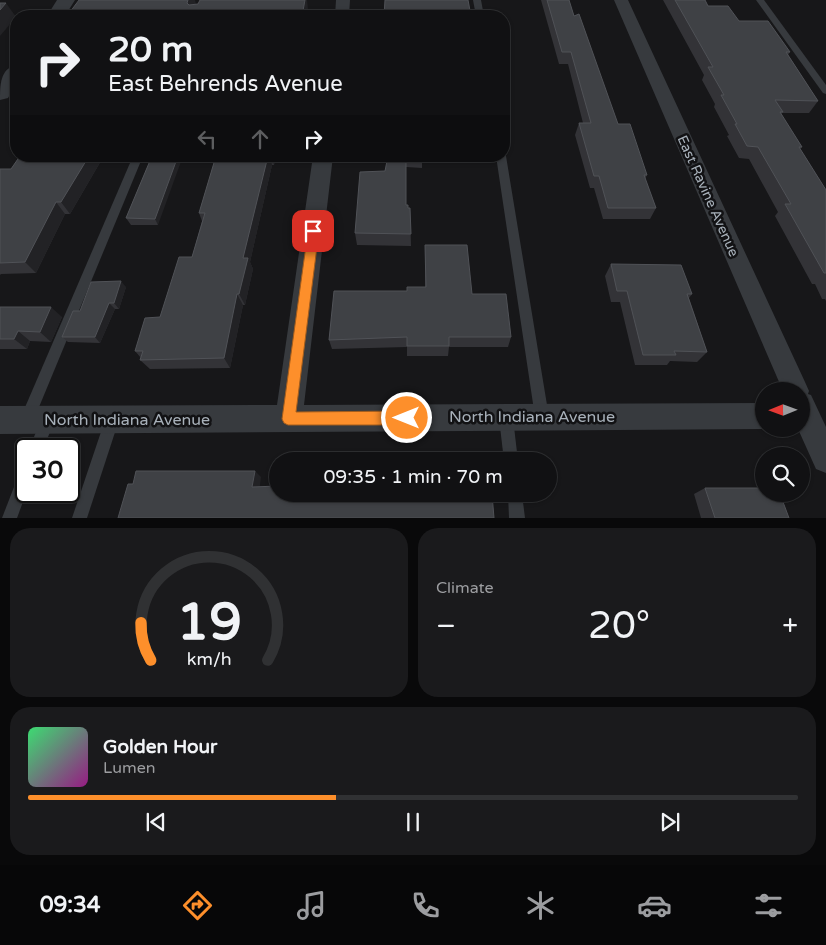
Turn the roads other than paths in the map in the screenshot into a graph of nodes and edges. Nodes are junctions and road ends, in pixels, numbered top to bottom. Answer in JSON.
{"nodes":[{"id":1,"x":621,"y":0,"type":"edge"},
{"id":2,"x":760,"y":0,"type":"edge"},
{"id":3,"x":10,"y":79,"type":"edge"},
{"id":4,"x":826,"y":91,"type":"edge"},
{"id":5,"x":0,"y":93,"type":"edge"},
{"id":6,"x":135,"y":162,"type":"edge"},
{"id":7,"x":322,"y":162,"type":"edge"},
{"id":8,"x":502,"y":162,"type":"edge"},
{"id":9,"x":792,"y":382,"type":"edge"},
{"id":10,"x":755,"y":416,"type":"edge"},
{"id":11,"x":810,"y":416,"type":"edge"},
{"id":12,"x":542,"y":417,"type":"junction"},
{"id":13,"x":506,"y":418,"type":"junction"},
{"id":14,"x":288,"y":419,"type":"junction"},
{"id":15,"x":25,"y":420,"type":"edge"},
{"id":16,"x":112,"y":420,"type":"junction"},
{"id":17,"x":32,"y":438,"type":"edge"},
{"id":18,"x":510,"y":452,"type":"edge"},
{"id":19,"x":826,"y":459,"type":"edge"},
{"id":20,"x":15,"y":502,"type":"edge"},
{"id":21,"x":516,"y":502,"type":"edge"},
{"id":22,"x":9,"y":518,"type":"edge"},
{"id":23,"x":79,"y":518,"type":"edge"},
{"id":24,"x":517,"y":518,"type":"edge"}],
"edges":[{"from":1,"to":9,"type":"street","name":"East Ravine Avenue"},
{"from":2,"to":4,"type":"lane"},
{"from":3,"to":5,"type":"street"},
{"from":6,"to":15,"type":"lane"},
{"from":7,"to":14,"type":"street"},
{"from":8,"to":12,"type":"lane"},
{"from":10,"to":12,"type":"street","name":"North Indiana Avenue"},
{"from":11,"to":19,"type":"street"},
{"from":12,"to":13,"type":"street","name":"North Indiana Avenue"},
{"from":13,"to":14,"type":"street","name":"North Indiana Avenue"},
{"from":13,"to":18,"type":"lane"},
{"from":14,"to":16,"type":"street","name":"North Indiana Avenue"},
{"from":15,"to":16,"type":"street","name":"North Indiana Avenue"},
{"from":15,"to":17,"type":"lane"},
{"from":16,"to":23,"type":"lane"},
{"from":20,"to":22,"type":"lane"},
{"from":21,"to":24,"type":"lane"}]}
